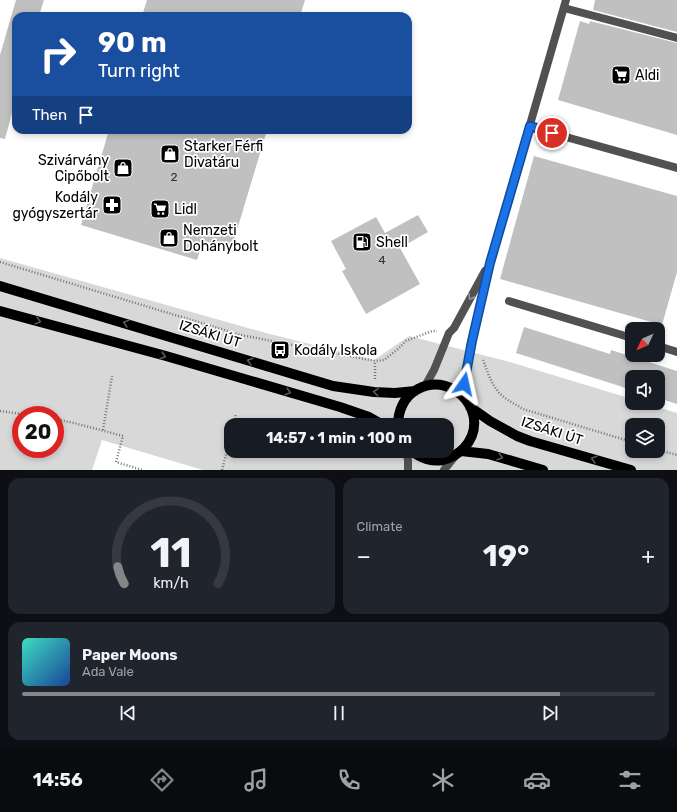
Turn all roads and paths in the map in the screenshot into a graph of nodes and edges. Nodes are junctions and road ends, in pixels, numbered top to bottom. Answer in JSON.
{"nodes":[{"id":1,"x":566,"y":0,"type":"edge"},
{"id":2,"x":564,"y":8,"type":"junction"},
{"id":3,"x":677,"y":38,"type":"edge"},
{"id":4,"x":530,"y":126,"type":"junction"},
{"id":5,"x":677,"y":168,"type":"edge"},
{"id":6,"x":0,"y":262,"type":"edge"},
{"id":7,"x":490,"y":263,"type":"junction"},
{"id":8,"x":0,"y":286,"type":"edge"},
{"id":9,"x":509,"y":301,"type":"dead end"},
{"id":10,"x":0,"y":311,"type":"edge"},
{"id":11,"x":449,"y":333,"type":"junction"},
{"id":12,"x":625,"y":336,"type":"edge"},
{"id":13,"x":472,"y":341,"type":"junction"},
{"id":14,"x":665,"y":348,"type":"edge"},
{"id":15,"x":677,"y":351,"type":"edge"},
{"id":16,"x":112,"y":376,"type":"dead end"},
{"id":17,"x":425,"y":386,"type":"junction"},
{"id":18,"x":415,"y":391,"type":"junction"},
{"id":19,"x":462,"y":395,"type":"junction"},
{"id":20,"x":470,"y":407,"type":"junction"},
{"id":21,"x":0,"y":411,"type":"edge"},
{"id":22,"x":12,"y":413,"type":"edge"},
{"id":23,"x":236,"y":414,"type":"dead end"},
{"id":24,"x":235,"y":418,"type":"edge"},
{"id":25,"x":371,"y":418,"type":"edge"},
{"id":26,"x":399,"y":418,"type":"edge"},
{"id":27,"x":64,"y":420,"type":"edge"},
{"id":28,"x":103,"y":430,"type":"junction"},
{"id":29,"x":625,"y":440,"type":"edge"},
{"id":30,"x":665,"y":452,"type":"edge"},
{"id":31,"x":459,"y":453,"type":"junction"},
{"id":32,"x":454,"y":455,"type":"edge"},
{"id":33,"x":677,"y":455,"type":"edge"},
{"id":34,"x":225,"y":458,"type":"edge"},
{"id":35,"x":408,"y":458,"type":"edge"},
{"id":36,"x":423,"y":458,"type":"edge"},
{"id":37,"x":448,"y":458,"type":"edge"},
{"id":38,"x":142,"y":470,"type":"edge"},
{"id":39,"x":222,"y":470,"type":"edge"},
{"id":40,"x":408,"y":470,"type":"edge"},
{"id":41,"x":444,"y":470,"type":"edge"},
{"id":42,"x":543,"y":470,"type":"edge"},
{"id":43,"x":631,"y":470,"type":"edge"}],
"edges":[{"from":1,"to":2,"type":"street"},
{"from":2,"to":3,"type":"street"},
{"from":2,"to":4,"type":"street"},
{"from":4,"to":5,"type":"street"},
{"from":4,"to":7,"type":"street"},
{"from":6,"to":11,"type":"path"},
{"from":7,"to":11,"type":"street","one_way":true},
{"from":7,"to":13,"type":"street"},
{"from":18,"to":8,"type":"main road","name":"IZSÁKI ÚT","one_way":true},
{"from":9,"to":12,"type":"street"},
{"from":10,"to":25,"type":"main road","one_way":true},
{"from":11,"to":17,"type":"street"},
{"from":13,"to":19,"type":"street"},
{"from":13,"to":29,"type":"path"},
{"from":14,"to":15,"type":"street"},
{"from":16,"to":28,"type":"path"},
{"from":17,"to":18,"type":"main road"},
{"from":17,"to":19,"type":"main road"},
{"from":18,"to":26,"type":"main road"},
{"from":19,"to":20,"type":"main road"},
{"from":20,"to":31,"type":"main road"},
{"from":43,"to":20,"type":"main road","name":"IZSÁKI ÚT","one_way":true},
{"from":21,"to":22,"type":"path"},
{"from":23,"to":24,"type":"path"},
{"from":27,"to":28,"type":"path"},
{"from":28,"to":38,"type":"path"},
{"from":30,"to":33,"type":"path"},
{"from":31,"to":32,"type":"main road"},
{"from":31,"to":41,"type":"street"},
{"from":31,"to":42,"type":"main road","one_way":true},
{"from":34,"to":39,"type":"path"},
{"from":35,"to":40,"type":"street"},
{"from":36,"to":37,"type":"main road"}]}
